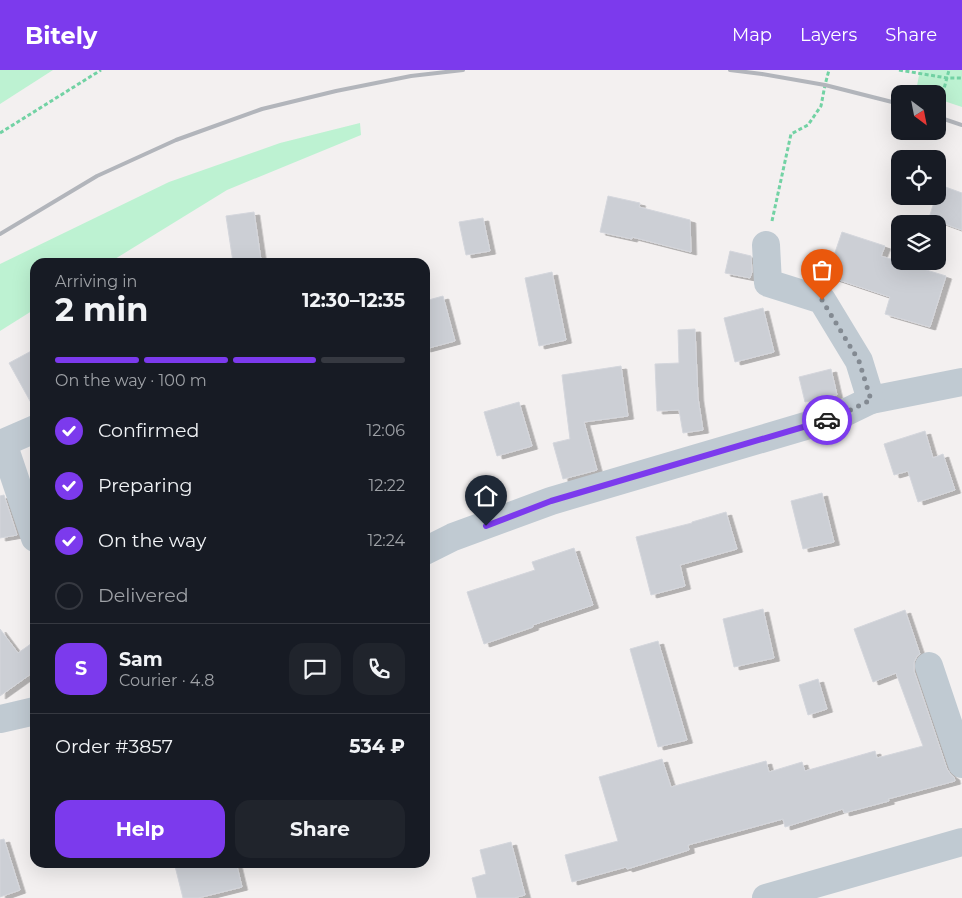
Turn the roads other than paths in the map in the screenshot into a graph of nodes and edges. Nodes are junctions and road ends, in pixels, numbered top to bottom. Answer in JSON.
{"nodes":[{"id":1,"x":766,"y":246,"type":"road end"},
{"id":2,"x":962,"y":382,"type":"edge"},
{"id":3,"x":871,"y":400,"type":"junction"},
{"id":4,"x":30,"y":432,"type":"edge"},
{"id":5,"x":2,"y":443,"type":"edge"},
{"id":6,"x":30,"y":524,"type":"edge"},
{"id":7,"x":430,"y":549,"type":"edge"},
{"id":8,"x":929,"y":666,"type":"dead end"},
{"id":9,"x":30,"y":713,"type":"edge"},
{"id":10,"x":0,"y":719,"type":"edge"},
{"id":11,"x":962,"y":764,"type":"edge"},
{"id":12,"x":962,"y":842,"type":"edge"},
{"id":13,"x":766,"y":898,"type":"edge"}],
"edges":[{"from":1,"to":3,"type":"street"},
{"from":2,"to":3,"type":"street"},
{"from":3,"to":7,"type":"street"},
{"from":4,"to":5,"type":"street"},
{"from":5,"to":6,"type":"street"},
{"from":8,"to":11,"type":"street"},
{"from":9,"to":10,"type":"street"},
{"from":12,"to":13,"type":"street"}]}
